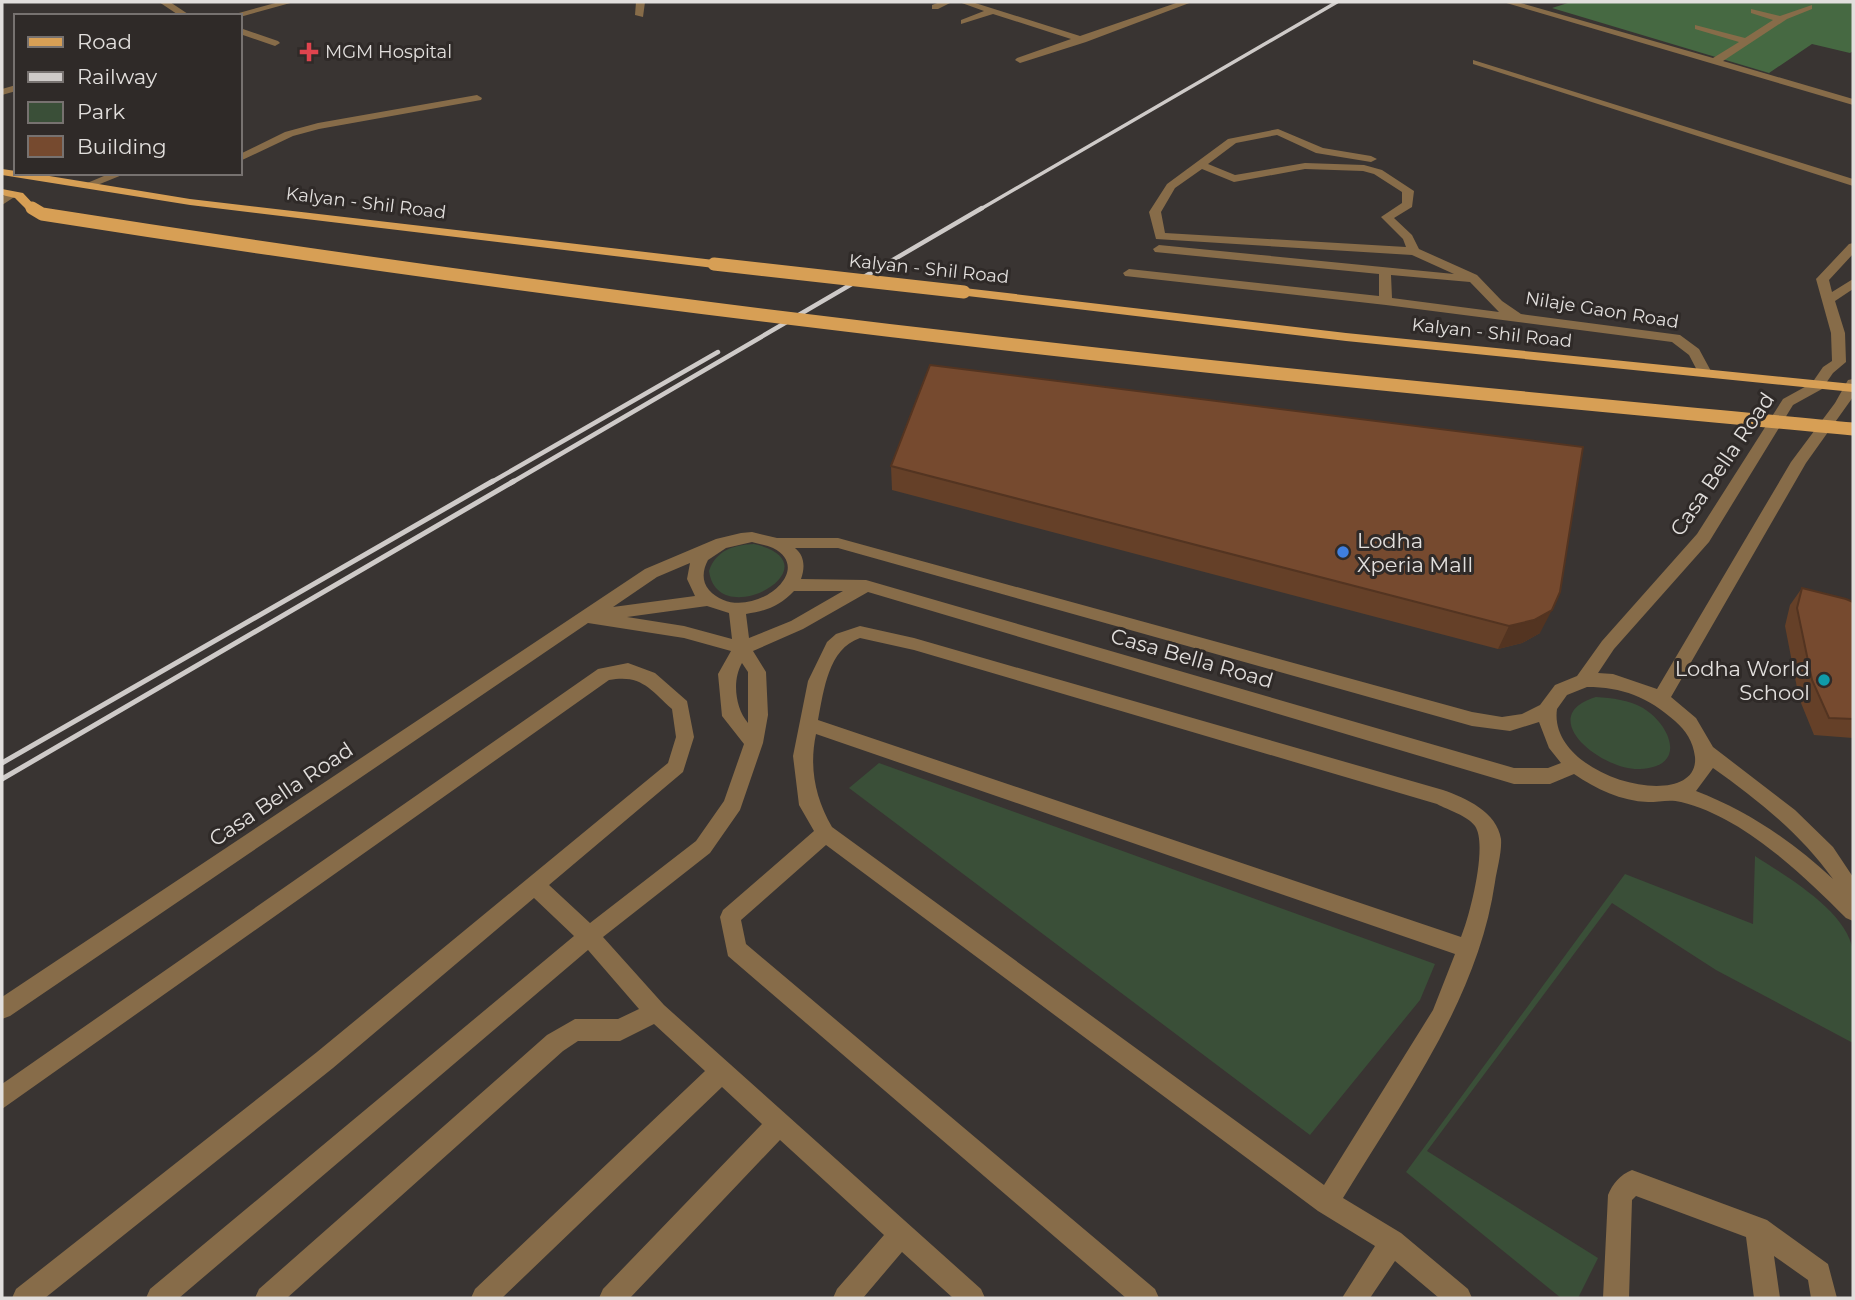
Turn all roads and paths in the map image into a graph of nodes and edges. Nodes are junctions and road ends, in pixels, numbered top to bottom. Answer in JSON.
{"nodes":[{"id":1,"x":164,"y":2,"type":"edge"},
{"id":2,"x":289,"y":2,"type":"edge"},
{"id":3,"x":640,"y":2,"type":"edge"},
{"id":4,"x":947,"y":2,"type":"edge"},
{"id":5,"x":964,"y":2,"type":"edge"},
{"id":6,"x":1187,"y":2,"type":"edge"},
{"id":7,"x":1508,"y":2,"type":"edge"},
{"id":8,"x":1808,"y":6,"type":"dead end"},
{"id":9,"x":935,"y":7,"type":"dead end"},
{"id":10,"x":993,"y":11,"type":"junction"},
{"id":11,"x":1754,"y":11,"type":"dead end"},
{"id":12,"x":184,"y":14,"type":"edge"},
{"id":13,"x":240,"y":14,"type":"edge"},
{"id":14,"x":640,"y":15,"type":"dead end"},
{"id":15,"x":1781,"y":19,"type":"junction"},
{"id":16,"x":964,"y":22,"type":"dead end"},
{"id":17,"x":1698,"y":27,"type":"dead end"},
{"id":18,"x":242,"y":32,"type":"edge"},
{"id":19,"x":1654,"y":36,"type":"dead end"},
{"id":20,"x":1083,"y":40,"type":"junction"},
{"id":21,"x":1746,"y":41,"type":"junction"},
{"id":22,"x":275,"y":43,"type":"dead end"},
{"id":23,"x":1719,"y":59,"type":"junction"},
{"id":24,"x":1020,"y":60,"type":"dead end"},
{"id":25,"x":1476,"y":62,"type":"dead end"},
{"id":26,"x":477,"y":98,"type":"dead end"},
{"id":27,"x":1853,"y":102,"type":"edge"},
{"id":28,"x":242,"y":157,"type":"edge"},
{"id":29,"x":1371,"y":159,"type":"dead end"},
{"id":30,"x":1200,"y":164,"type":"junction"},
{"id":31,"x":20,"y":175,"type":"edge"},
{"id":32,"x":116,"y":175,"type":"edge"},
{"id":33,"x":1853,"y":183,"type":"edge"},
{"id":34,"x":86,"y":186,"type":"junction"},
{"id":35,"x":11,"y":194,"type":"edge"},
{"id":36,"x":2,"y":202,"type":"edge"},
{"id":37,"x":1160,"y":242,"type":"junction"},
{"id":38,"x":1853,"y":247,"type":"edge"},
{"id":39,"x":1414,"y":251,"type":"junction"},
{"id":40,"x":1293,"y":261,"type":"junction"},
{"id":41,"x":1385,"y":271,"type":"junction"},
{"id":42,"x":1129,"y":273,"type":"dead end"},
{"id":43,"x":1156,"y":276,"type":"junction"},
{"id":44,"x":1475,"y":280,"type":"junction"},
{"id":45,"x":1853,"y":283,"type":"edge"},
{"id":46,"x":1293,"y":291,"type":"junction"},
{"id":47,"x":1830,"y":299,"type":"junction"},
{"id":48,"x":1385,"y":301,"type":"junction"},
{"id":49,"x":1516,"y":317,"type":"junction"},
{"id":50,"x":1838,"y":333,"type":"junction"},
{"id":51,"x":1853,"y":334,"type":"edge"},
{"id":52,"x":1839,"y":362,"type":"junction"},
{"id":53,"x":1705,"y":373,"type":"junction"},
{"id":54,"x":1853,"y":383,"type":"edge"},
{"id":55,"x":1817,"y":386,"type":"junction"},
{"id":56,"x":1853,"y":429,"type":"edge"},
{"id":57,"x":722,"y":543,"type":"junction"},
{"id":58,"x":779,"y":543,"type":"junction"},
{"id":59,"x":793,"y":585,"type":"junction"},
{"id":60,"x":866,"y":586,"type":"junction"},
{"id":61,"x":709,"y":600,"type":"junction"},
{"id":62,"x":737,"y":610,"type":"junction"},
{"id":63,"x":586,"y":617,"type":"junction"},
{"id":64,"x":742,"y":648,"type":"junction"},
{"id":65,"x":1584,"y":679,"type":"junction"},
{"id":66,"x":1661,"y":698,"type":"junction"},
{"id":67,"x":1547,"y":710,"type":"junction"},
{"id":68,"x":809,"y":724,"type":"junction"},
{"id":69,"x":754,"y":743,"type":"junction"},
{"id":70,"x":1704,"y":751,"type":"junction"},
{"id":71,"x":1575,"y":765,"type":"junction"},
{"id":72,"x":1674,"y":792,"type":"junction"},
{"id":73,"x":825,"y":833,"type":"junction"},
{"id":74,"x":535,"y":885,"type":"junction"},
{"id":75,"x":1853,"y":896,"type":"edge"},
{"id":76,"x":1853,"y":912,"type":"edge"},
{"id":77,"x":589,"y":936,"type":"junction"},
{"id":78,"x":1468,"y":949,"type":"junction"},
{"id":79,"x":2,"y":1009,"type":"edge"},
{"id":80,"x":656,"y":1012,"type":"junction"},
{"id":81,"x":722,"y":1071,"type":"junction"},
{"id":82,"x":2,"y":1098,"type":"edge"},
{"id":83,"x":779,"y":1123,"type":"junction"},
{"id":84,"x":1327,"y":1202,"type":"junction"},
{"id":85,"x":1759,"y":1230,"type":"junction"},
{"id":86,"x":902,"y":1233,"type":"junction"},
{"id":87,"x":1392,"y":1242,"type":"junction"},
{"id":88,"x":25,"y":1298,"type":"edge"},
{"id":89,"x":159,"y":1298,"type":"edge"},
{"id":90,"x":268,"y":1298,"type":"edge"},
{"id":91,"x":484,"y":1298,"type":"edge"},
{"id":92,"x":612,"y":1298,"type":"edge"},
{"id":93,"x":846,"y":1298,"type":"edge"},
{"id":94,"x":972,"y":1298,"type":"edge"},
{"id":95,"x":1146,"y":1298,"type":"edge"},
{"id":96,"x":1355,"y":1298,"type":"edge"},
{"id":97,"x":1460,"y":1298,"type":"edge"},
{"id":98,"x":1616,"y":1298,"type":"edge"},
{"id":99,"x":1767,"y":1298,"type":"edge"},
{"id":100,"x":1824,"y":1298,"type":"edge"}],
"edges":[{"from":1,"to":12,"type":"street"},
{"from":2,"to":13,"type":"street"},
{"from":3,"to":14,"type":"street"},
{"from":4,"to":9,"type":"street"},
{"from":5,"to":10,"type":"street"},
{"from":6,"to":20,"type":"street"},
{"from":7,"to":23,"type":"street"},
{"from":8,"to":15,"type":"street"},
{"from":10,"to":16,"type":"street"},
{"from":10,"to":20,"type":"street"},
{"from":11,"to":15,"type":"street"},
{"from":15,"to":21,"type":"street"},
{"from":17,"to":21,"type":"street"},
{"from":18,"to":22,"type":"street"},
{"from":19,"to":23,"type":"street"},
{"from":20,"to":24,"type":"street"},
{"from":21,"to":23,"type":"street"},
{"from":23,"to":27,"type":"street"},
{"from":25,"to":33,"type":"street"},
{"from":26,"to":28,"type":"street"},
{"from":29,"to":30,"type":"street"},
{"from":30,"to":37,"type":"street"},
{"from":30,"to":39,"type":"street"},
{"from":31,"to":34,"type":"main road","name":"Kalyan - Shil Road"},
{"from":32,"to":34,"type":"street"},
{"from":34,"to":53,"type":"main road","name":"Kalyan - Shil Road","bridge":true},
{"from":35,"to":36,"type":"street"},
{"from":35,"to":56,"type":"main road","bridge":true},
{"from":37,"to":39,"type":"street"},
{"from":37,"to":40,"type":"street"},
{"from":37,"to":43,"type":"street"},
{"from":38,"to":47,"type":"street"},
{"from":39,"to":44,"type":"street","name":"Nilaje Gaon Road"},
{"from":40,"to":41,"type":"street"},
{"from":40,"to":46,"type":"street"},
{"from":41,"to":44,"type":"street"},
{"from":41,"to":48,"type":"street"},
{"from":42,"to":43,"type":"street"},
{"from":43,"to":46,"type":"street"},
{"from":44,"to":49,"type":"street","name":"Nilaje Gaon Road"},
{"from":45,"to":47,"type":"street"},
{"from":46,"to":48,"type":"street"},
{"from":47,"to":50,"type":"street"},
{"from":48,"to":49,"type":"street"},
{"from":49,"to":53,"type":"street","name":"Nilaje Gaon Road"},
{"from":50,"to":51,"type":"street"},
{"from":50,"to":52,"type":"street"},
{"from":52,"to":54,"type":"street"},
{"from":52,"to":55,"type":"street","name":"Casa Bella Road"},
{"from":53,"to":55,"type":"main road","name":"Kalyan - Shil Road"},
{"from":54,"to":55,"type":"main road","name":"Kalyan - Shil Road"},
{"from":54,"to":66,"type":"street"},
{"from":55,"to":65,"type":"street","name":"Casa Bella Road"},
{"from":57,"to":58,"type":"street","name":"Casa Bella Road"},
{"from":57,"to":61,"type":"street"},
{"from":57,"to":63,"type":"street","name":"Casa Bella Road"},
{"from":58,"to":59,"type":"street"},
{"from":58,"to":67,"type":"street","name":"Casa Bella Road"},
{"from":59,"to":60,"type":"street","name":"Casa Bella Road"},
{"from":59,"to":62,"type":"street"},
{"from":60,"to":64,"type":"street"},
{"from":60,"to":71,"type":"street","name":"Casa Bella Road"},
{"from":61,"to":62,"type":"street","name":"Casa Bella Road"},
{"from":61,"to":63,"type":"street","name":"Casa Bella Road"},
{"from":62,"to":64,"type":"street"},
{"from":63,"to":64,"type":"street"},
{"from":63,"to":79,"type":"street","name":"Casa Bella Road"},
{"from":64,"to":69,"type":"street"},
{"from":64,"to":69,"type":"street"},
{"from":65,"to":66,"type":"street"},
{"from":65,"to":67,"type":"street","name":"Casa Bella Road"},
{"from":66,"to":70,"type":"street"},
{"from":67,"to":71,"type":"street"},
{"from":68,"to":73,"type":"street"},
{"from":68,"to":78,"type":"street"},
{"from":68,"to":78,"type":"street"},
{"from":69,"to":77,"type":"street"},
{"from":70,"to":72,"type":"street"},
{"from":70,"to":75,"type":"street"},
{"from":71,"to":72,"type":"street"},
{"from":72,"to":76,"type":"street"},
{"from":73,"to":84,"type":"street"},
{"from":73,"to":95,"type":"street"},
{"from":74,"to":77,"type":"street"},
{"from":74,"to":82,"type":"street"},
{"from":74,"to":88,"type":"street"},
{"from":77,"to":80,"type":"street"},
{"from":77,"to":89,"type":"street"},
{"from":78,"to":84,"type":"street"},
{"from":80,"to":81,"type":"street"},
{"from":80,"to":90,"type":"street"},
{"from":81,"to":83,"type":"street"},
{"from":81,"to":91,"type":"street"},
{"from":83,"to":86,"type":"street"},
{"from":83,"to":92,"type":"street"},
{"from":84,"to":87,"type":"street"},
{"from":85,"to":98,"type":"street"},
{"from":85,"to":99,"type":"street"},
{"from":85,"to":100,"type":"street"},
{"from":86,"to":93,"type":"street"},
{"from":86,"to":94,"type":"street"},
{"from":87,"to":96,"type":"street"},
{"from":87,"to":97,"type":"street"}]}
